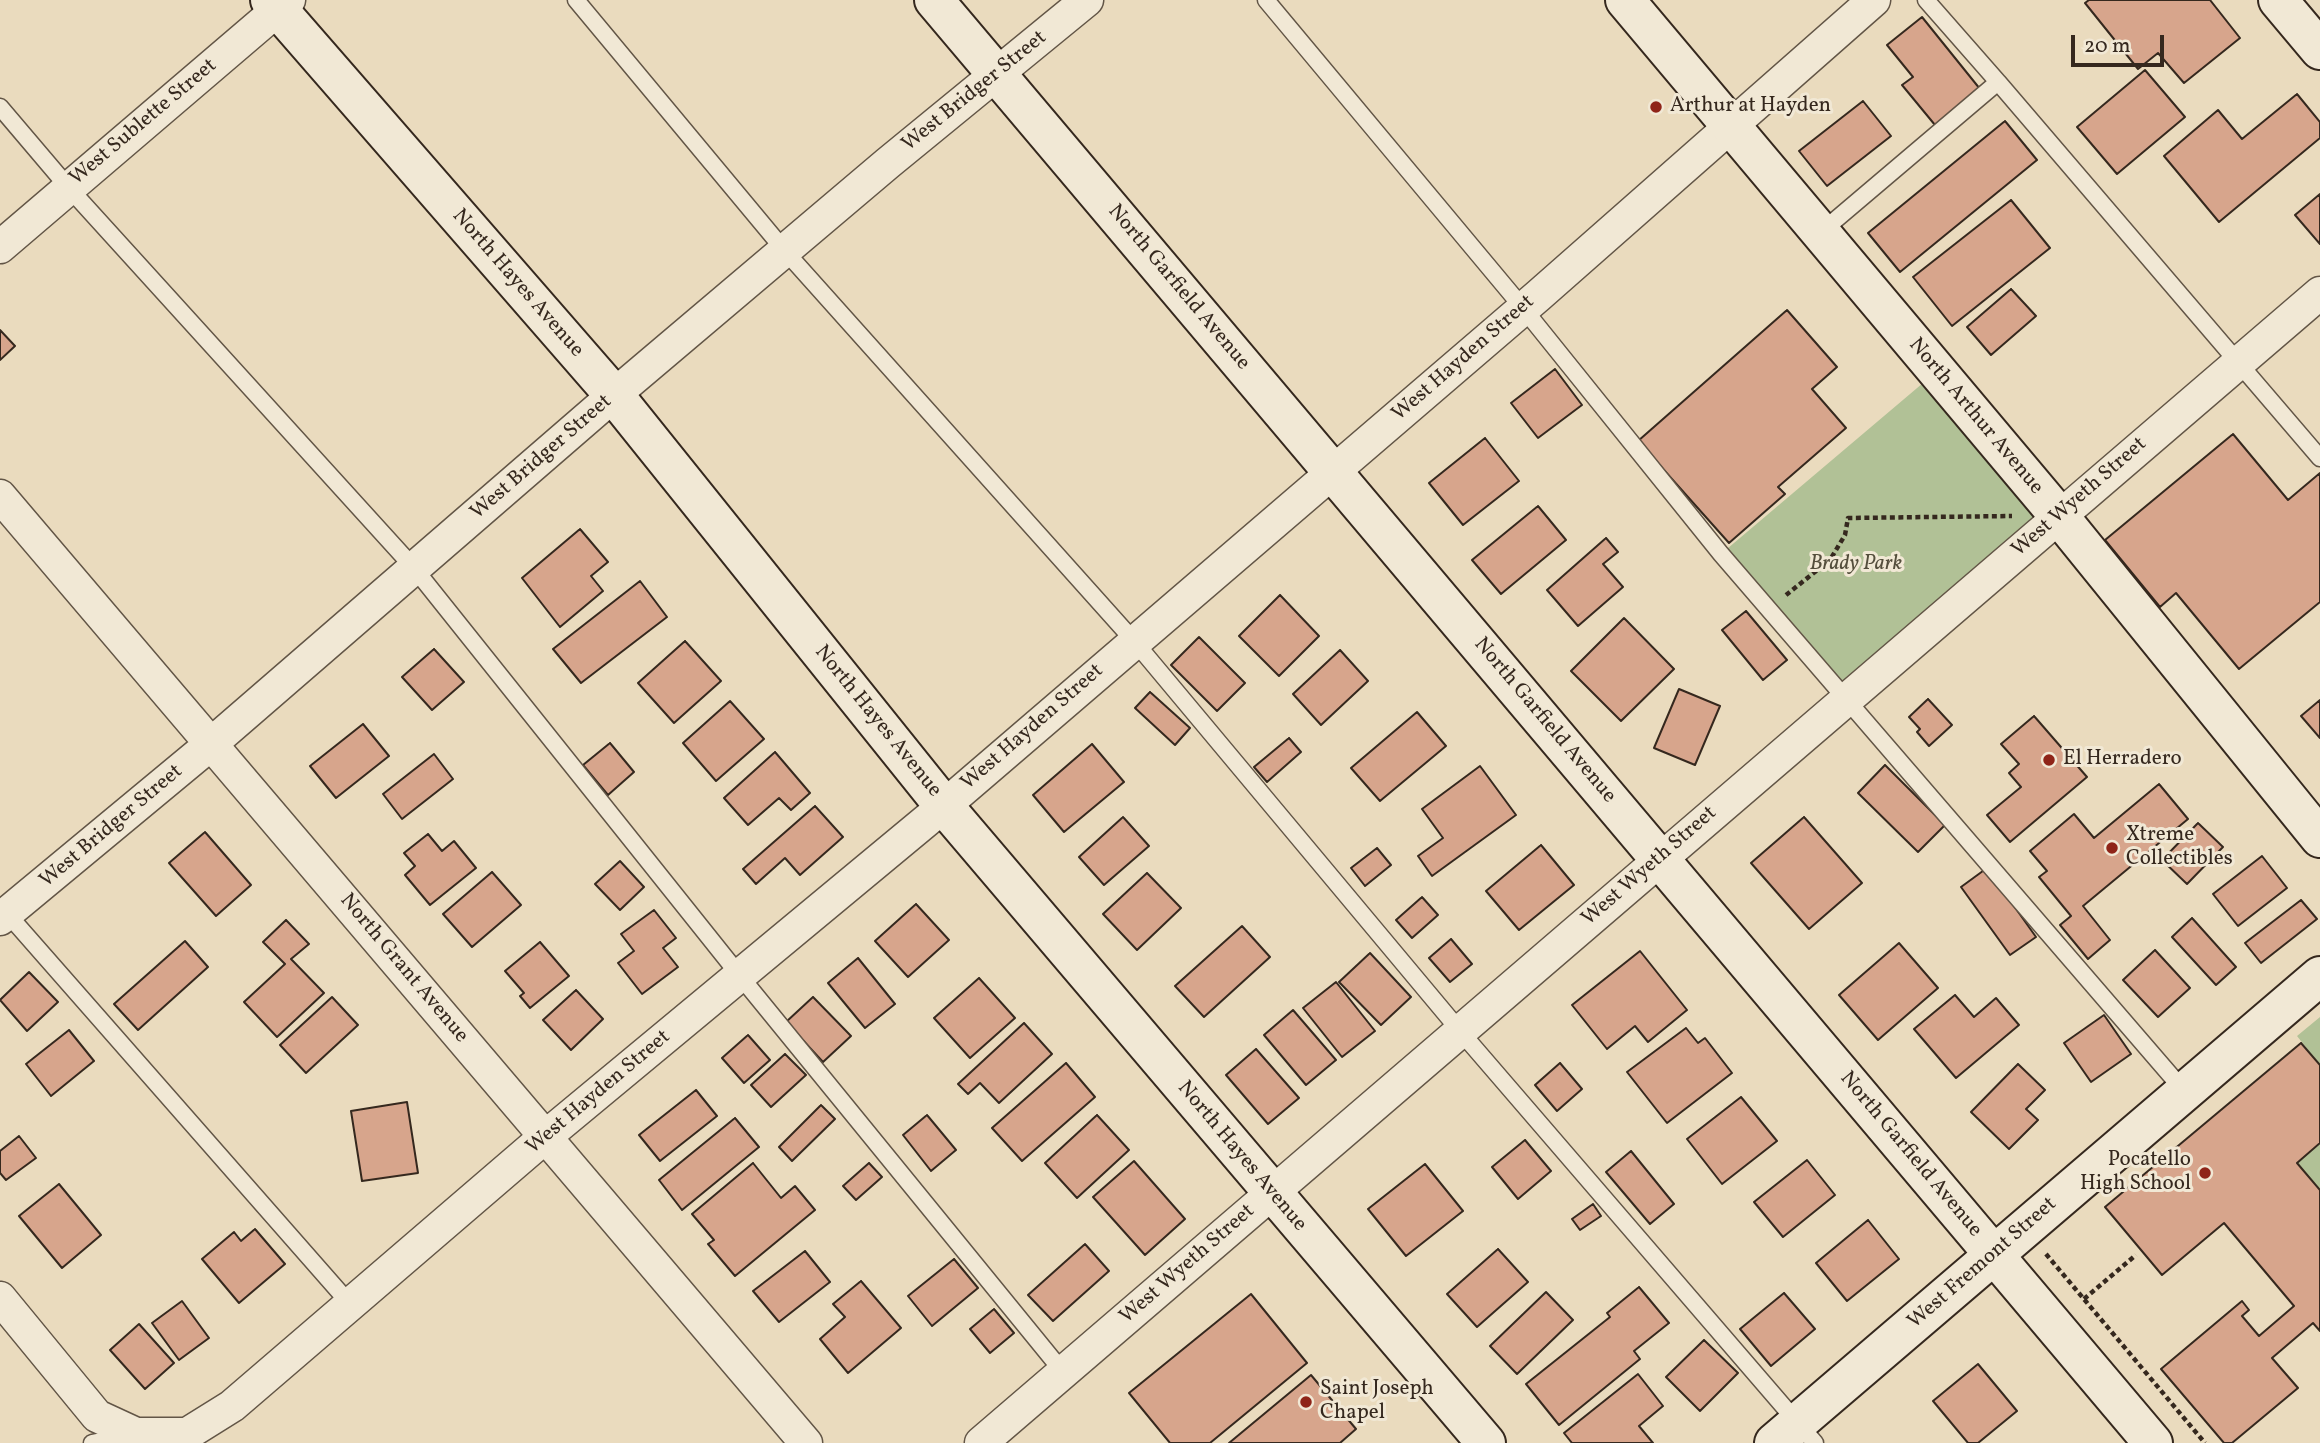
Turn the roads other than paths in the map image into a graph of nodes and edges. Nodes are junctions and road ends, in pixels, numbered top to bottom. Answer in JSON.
{"nodes":[{"id":1,"x":576,"y":0,"type":"edge"},
{"id":2,"x":934,"y":0,"type":"edge"},
{"id":3,"x":1087,"y":0,"type":"edge"},
{"id":4,"x":1266,"y":0,"type":"edge"},
{"id":5,"x":1625,"y":0,"type":"edge"},
{"id":6,"x":1874,"y":0,"type":"edge"},
{"id":7,"x":1926,"y":0,"type":"edge"},
{"id":8,"x":2278,"y":0,"type":"edge"},
{"id":9,"x":279,"y":3,"type":"edge"},
{"id":10,"x":2320,"y":50,"type":"edge"},
{"id":11,"x":997,"y":74,"type":"junction"},
{"id":12,"x":1998,"y":82,"type":"junction"},
{"id":13,"x":0,"y":107,"type":"edge"},
{"id":14,"x":1732,"y":127,"type":"junction"},
{"id":15,"x":68,"y":187,"type":"junction"},
{"id":16,"x":1820,"y":233,"type":"junction"},
{"id":17,"x":0,"y":247,"type":"edge"},
{"id":18,"x":785,"y":251,"type":"junction"},
{"id":19,"x":2320,"y":293,"type":"edge"},
{"id":20,"x":1523,"y":309,"type":"junction"},
{"id":21,"x":2238,"y":362,"type":"junction"},
{"id":22,"x":614,"y":395,"type":"junction"},
{"id":23,"x":2320,"y":458,"type":"edge"},
{"id":24,"x":1332,"y":472,"type":"junction"},
{"id":25,"x":0,"y":496,"type":"edge"},
{"id":26,"x":2059,"y":516,"type":"junction"},
{"id":27,"x":414,"y":568,"type":"junction"},
{"id":28,"x":1134,"y":641,"type":"junction"},
{"id":29,"x":1845,"y":699,"type":"junction"},
{"id":30,"x":211,"y":744,"type":"junction"},
{"id":31,"x":944,"y":806,"type":"junction"},
{"id":32,"x":2320,"y":838,"type":"edge"},
{"id":33,"x":1660,"y":859,"type":"junction"},
{"id":34,"x":2,"y":913,"type":"edge"},
{"id":35,"x":740,"y":976,"type":"junction"},
{"id":36,"x":2320,"y":976,"type":"edge"},
{"id":37,"x":1460,"y":1031,"type":"junction"},
{"id":38,"x":2185,"y":1092,"type":"junction"},
{"id":39,"x":545,"y":1137,"type":"junction"},
{"id":40,"x":1272,"y":1193,"type":"junction"},
{"id":41,"x":1994,"y":1255,"type":"junction"},
{"id":42,"x":0,"y":1298,"type":"edge"},
{"id":43,"x":350,"y":1304,"type":"junction"},
{"id":44,"x":1063,"y":1372,"type":"junction"},
{"id":45,"x":94,"y":1429,"type":"edge"},
{"id":46,"x":1796,"y":1436,"type":"edge"},
{"id":47,"x":806,"y":1443,"type":"edge"},
{"id":48,"x":981,"y":1443,"type":"edge"},
{"id":49,"x":1486,"y":1443,"type":"edge"},
{"id":50,"x":2153,"y":1443,"type":"edge"}],
"edges":[{"from":1,"to":18,"type":"lane"},
{"from":2,"to":11,"type":"street","name":"North Garfield Avenue"},
{"from":3,"to":11,"type":"street","name":"West Bridger Street"},
{"from":4,"to":20,"type":"lane"},
{"from":5,"to":14,"type":"street","name":"North Arthur Avenue"},
{"from":6,"to":14,"type":"street","name":"West Hayden Street"},
{"from":7,"to":12,"type":"lane"},
{"from":8,"to":10,"type":"street"},
{"from":9,"to":15,"type":"street","name":"West Sublette Street"},
{"from":9,"to":22,"type":"street","name":"North Hayes Avenue"},
{"from":11,"to":18,"type":"street","name":"West Bridger Street"},
{"from":11,"to":24,"type":"street","name":"North Garfield Avenue"},
{"from":12,"to":16,"type":"lane"},
{"from":12,"to":21,"type":"lane"},
{"from":13,"to":15,"type":"lane"},
{"from":14,"to":16,"type":"street","name":"North Arthur Avenue"},
{"from":14,"to":20,"type":"street","name":"West Hayden Street"},
{"from":15,"to":17,"type":"street","name":"West Sublette Street"},
{"from":15,"to":27,"type":"lane"},
{"from":16,"to":26,"type":"street","name":"North Arthur Avenue"},
{"from":18,"to":22,"type":"street","name":"West Bridger Street"},
{"from":18,"to":28,"type":"lane"},
{"from":19,"to":21,"type":"street","name":"West Wyeth Street"},
{"from":20,"to":24,"type":"street","name":"West Hayden Street"},
{"from":20,"to":29,"type":"lane"},
{"from":21,"to":23,"type":"lane"},
{"from":21,"to":26,"type":"street","name":"West Wyeth Street"},
{"from":22,"to":27,"type":"street","name":"West Bridger Street"},
{"from":22,"to":31,"type":"street","name":"North Hayes Avenue"},
{"from":24,"to":28,"type":"street","name":"West Hayden Street"},
{"from":24,"to":33,"type":"street","name":"North Garfield Avenue"},
{"from":25,"to":30,"type":"street","name":"North Grant Avenue"},
{"from":26,"to":29,"type":"street","name":"West Wyeth Street"},
{"from":26,"to":32,"type":"street","name":"North Arthur Avenue"},
{"from":27,"to":30,"type":"street","name":"West Bridger Street"},
{"from":27,"to":35,"type":"lane"},
{"from":28,"to":31,"type":"street","name":"West Hayden Street"},
{"from":28,"to":37,"type":"lane"},
{"from":29,"to":33,"type":"street","name":"West Wyeth Street"},
{"from":29,"to":38,"type":"lane"},
{"from":30,"to":34,"type":"street","name":"West Bridger Street"},
{"from":30,"to":39,"type":"street","name":"North Grant Avenue"},
{"from":31,"to":35,"type":"street","name":"West Hayden Street"},
{"from":31,"to":40,"type":"street","name":"North Hayes Avenue"},
{"from":33,"to":37,"type":"street","name":"West Wyeth Street"},
{"from":33,"to":41,"type":"street","name":"North Garfield Avenue"},
{"from":34,"to":43,"type":"lane"},
{"from":35,"to":39,"type":"street","name":"West Hayden Street"},
{"from":35,"to":44,"type":"lane"},
{"from":36,"to":38,"type":"street","name":"West Fremont Street"},
{"from":37,"to":40,"type":"street","name":"West Wyeth Street"},
{"from":37,"to":46,"type":"lane"},
{"from":38,"to":41,"type":"street","name":"West Fremont Street"},
{"from":39,"to":43,"type":"street","name":"West Hayden Street"},
{"from":39,"to":47,"type":"street","name":"North Grant Avenue"},
{"from":40,"to":44,"type":"street","name":"West Wyeth Street"},
{"from":40,"to":49,"type":"street","name":"North Hayes Avenue"},
{"from":41,"to":46,"type":"street","name":"West Fremont Street"},
{"from":41,"to":50,"type":"street","name":"North Garfield Avenue"},
{"from":42,"to":45,"type":"street"},
{"from":43,"to":45,"type":"street","name":"West Hayden Street"},
{"from":44,"to":48,"type":"street","name":"West Wyeth Street"}]}
